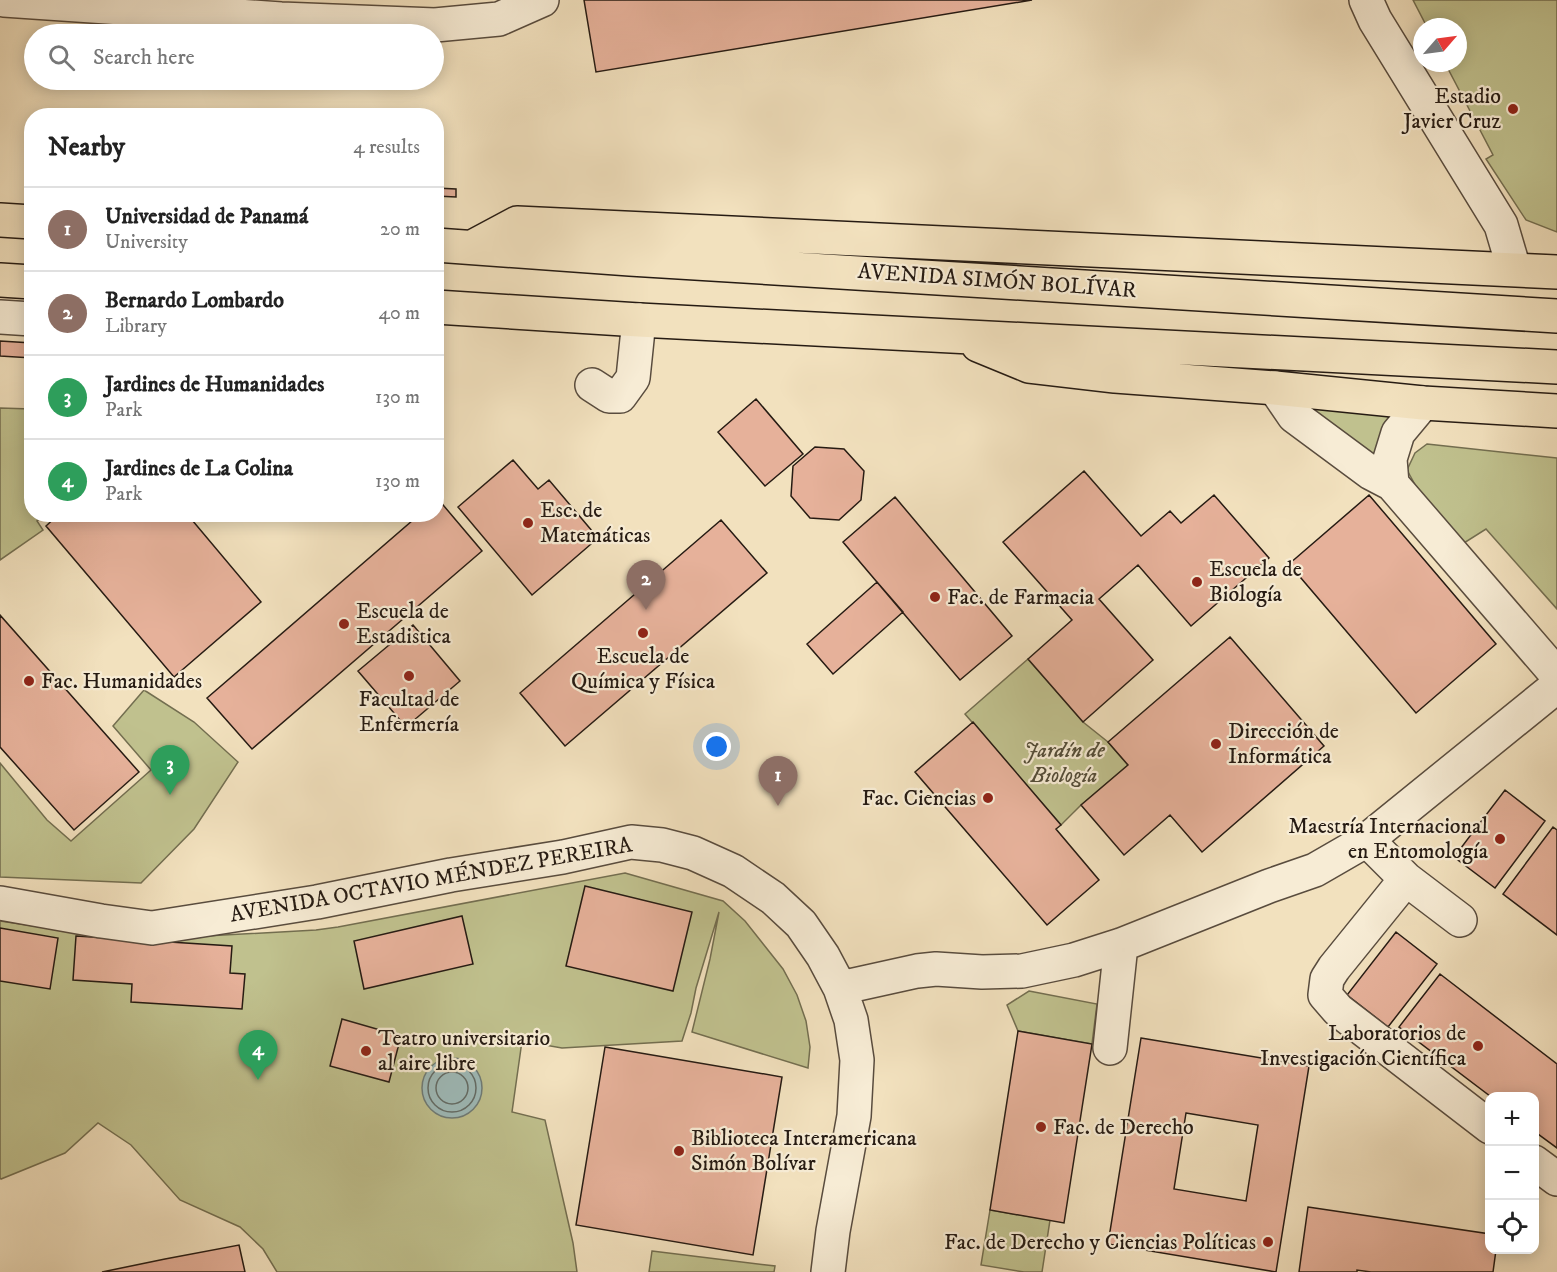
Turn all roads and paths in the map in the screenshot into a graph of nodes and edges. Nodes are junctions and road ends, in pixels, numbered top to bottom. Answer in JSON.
{"nodes":[{"id":1,"x":4,"y":0,"type":"edge"},
{"id":2,"x":543,"y":0,"type":"edge"},
{"id":3,"x":1366,"y":0,"type":"edge"},
{"id":4,"x":409,"y":24,"type":"edge"},
{"id":5,"x":444,"y":24,"type":"edge"},
{"id":6,"x":0,"y":220,"type":"edge"},
{"id":7,"x":24,"y":222,"type":"edge"},
{"id":8,"x":444,"y":244,"type":"edge"},
{"id":9,"x":474,"y":246,"type":"junction"},
{"id":10,"x":1514,"y":269,"type":"junction"},
{"id":11,"x":1557,"y":272,"type":"edge"},
{"id":12,"x":0,"y":280,"type":"edge"},
{"id":13,"x":24,"y":282,"type":"edge"},
{"id":14,"x":444,"y":308,"type":"edge"},
{"id":15,"x":1557,"y":316,"type":"edge"},
{"id":16,"x":0,"y":317,"type":"edge"},
{"id":17,"x":24,"y":318,"type":"edge"},
{"id":18,"x":639,"y":320,"type":"junction"},
{"id":19,"x":954,"y":335,"type":"junction"},
{"id":20,"x":1557,"y":367,"type":"edge"},
{"id":21,"x":592,"y":385,"type":"dead end"},
{"id":22,"x":1275,"y":388,"type":"junction"},
{"id":23,"x":1423,"y":403,"type":"junction"},
{"id":24,"x":1557,"y":411,"type":"edge"},
{"id":25,"x":1392,"y":484,"type":"junction"},
{"id":26,"x":1557,"y":675,"type":"edge"},
{"id":27,"x":1557,"y":686,"type":"edge"},
{"id":28,"x":1367,"y":840,"type":"junction"},
{"id":29,"x":1406,"y":879,"type":"junction"},
{"id":30,"x":0,"y":903,"type":"edge"},
{"id":31,"x":1460,"y":920,"type":"dead end"},
{"id":32,"x":1121,"y":945,"type":"junction"},
{"id":33,"x":840,"y":988,"type":"junction"},
{"id":34,"x":1110,"y":1048,"type":"dead end"},
{"id":35,"x":1485,"y":1123,"type":"edge"},
{"id":36,"x":1539,"y":1166,"type":"edge"},
{"id":37,"x":1557,"y":1179,"type":"edge"},
{"id":38,"x":828,"y":1272,"type":"edge"}],
"edges":[{"from":1,"to":4,"type":"street"},
{"from":2,"to":5,"type":"street"},
{"from":3,"to":10,"type":"street"},
{"from":6,"to":7,"type":"main road"},
{"from":8,"to":9,"type":"main road","name":"AVENIDA SIMÓN BOLÍVAR"},
{"from":9,"to":10,"type":"main road"},
{"from":9,"to":15,"type":"main road","name":"AVENIDA SIMÓN BOLÍVAR"},
{"from":10,"to":11,"type":"main road"},
{"from":12,"to":13,"type":"main road"},
{"from":14,"to":18,"type":"main road"},
{"from":16,"to":17,"type":"street"},
{"from":18,"to":19,"type":"main road"},
{"from":18,"to":21,"type":"street"},
{"from":19,"to":20,"type":"main road"},
{"from":19,"to":22,"type":"main road"},
{"from":22,"to":23,"type":"main road"},
{"from":22,"to":25,"type":"street"},
{"from":23,"to":24,"type":"main road"},
{"from":23,"to":25,"type":"street"},
{"from":25,"to":26,"type":"street"},
{"from":27,"to":28,"type":"street"},
{"from":28,"to":29,"type":"street"},
{"from":28,"to":32,"type":"street"},
{"from":29,"to":31,"type":"street"},
{"from":29,"to":35,"type":"street"},
{"from":30,"to":33,"type":"street","name":"AVENIDA OCTAVIO MÉNDEZ PEREIRA"},
{"from":32,"to":33,"type":"street"},
{"from":32,"to":34,"type":"street"},
{"from":33,"to":38,"type":"street","name":"AVENIDA OCTAVIO MÉNDEZ PEREIRA"},
{"from":36,"to":37,"type":"street"}]}
